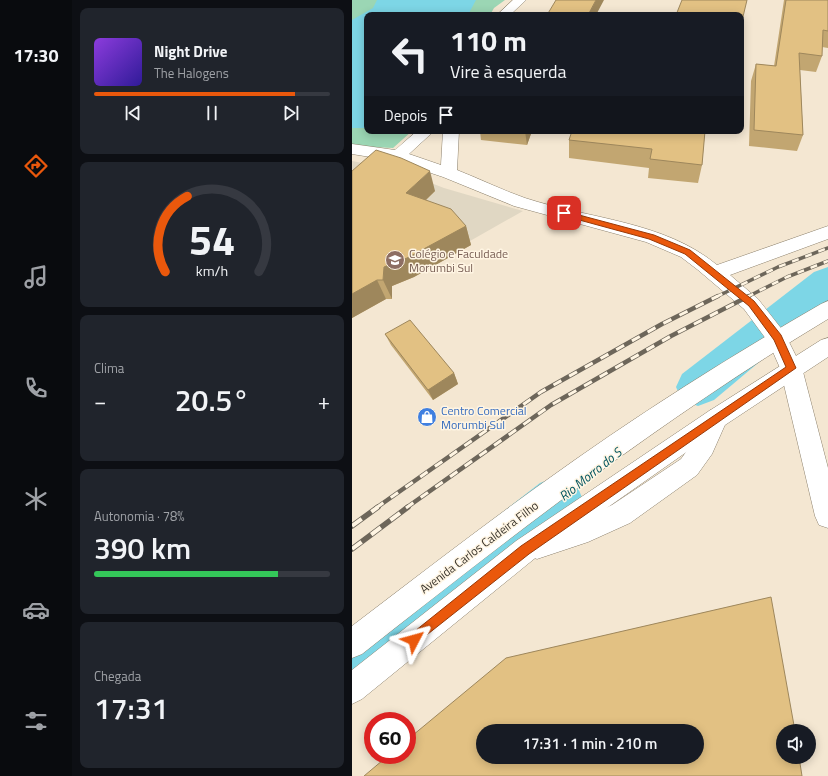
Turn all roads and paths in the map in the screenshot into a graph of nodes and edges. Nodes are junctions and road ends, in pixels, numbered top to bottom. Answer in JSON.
{"nodes":[{"id":1,"x":520,"y":0,"type":"edge"},
{"id":2,"x":506,"y":12,"type":"edge"},
{"id":3,"x":451,"y":134,"type":"edge"},
{"id":4,"x":430,"y":146,"type":"edge"},
{"id":5,"x":352,"y":149,"type":"edge"},
{"id":6,"x":398,"y":156,"type":"junction"},
{"id":7,"x":450,"y":173,"type":"junction"},
{"id":8,"x":828,"y":232,"type":"edge"},
{"id":9,"x":715,"y":273,"type":"junction"},
{"id":10,"x":828,"y":309,"type":"edge"},
{"id":11,"x":778,"y":338,"type":"junction"},
{"id":12,"x":828,"y":346,"type":"edge"},
{"id":13,"x":792,"y":368,"type":"junction"},
{"id":14,"x":821,"y":456,"type":"edge"},
{"id":15,"x":828,"y":516,"type":"edge"},
{"id":16,"x":352,"y":644,"type":"edge"},
{"id":17,"x":352,"y":689,"type":"edge"}],
"edges":[{"from":1,"to":2,"type":"street"},
{"from":3,"to":7,"type":"street"},
{"from":4,"to":6,"type":"street"},
{"from":4,"to":6,"type":"street"},
{"from":4,"to":7,"type":"street"},
{"from":5,"to":6,"type":"street"},
{"from":7,"to":9,"type":"street"},
{"from":8,"to":9,"type":"street"},
{"from":9,"to":11,"type":"street"},
{"from":10,"to":11,"type":"street","name":"Avenida Carlos Caldeira Filho"},
{"from":11,"to":13,"type":"street"},
{"from":11,"to":16,"type":"street","name":"Avenida Carlos Caldeira Filho"},
{"from":12,"to":13,"type":"street"},
{"from":13,"to":14,"type":"street"},
{"from":13,"to":17,"type":"street"},
{"from":14,"to":15,"type":"street"}]}
